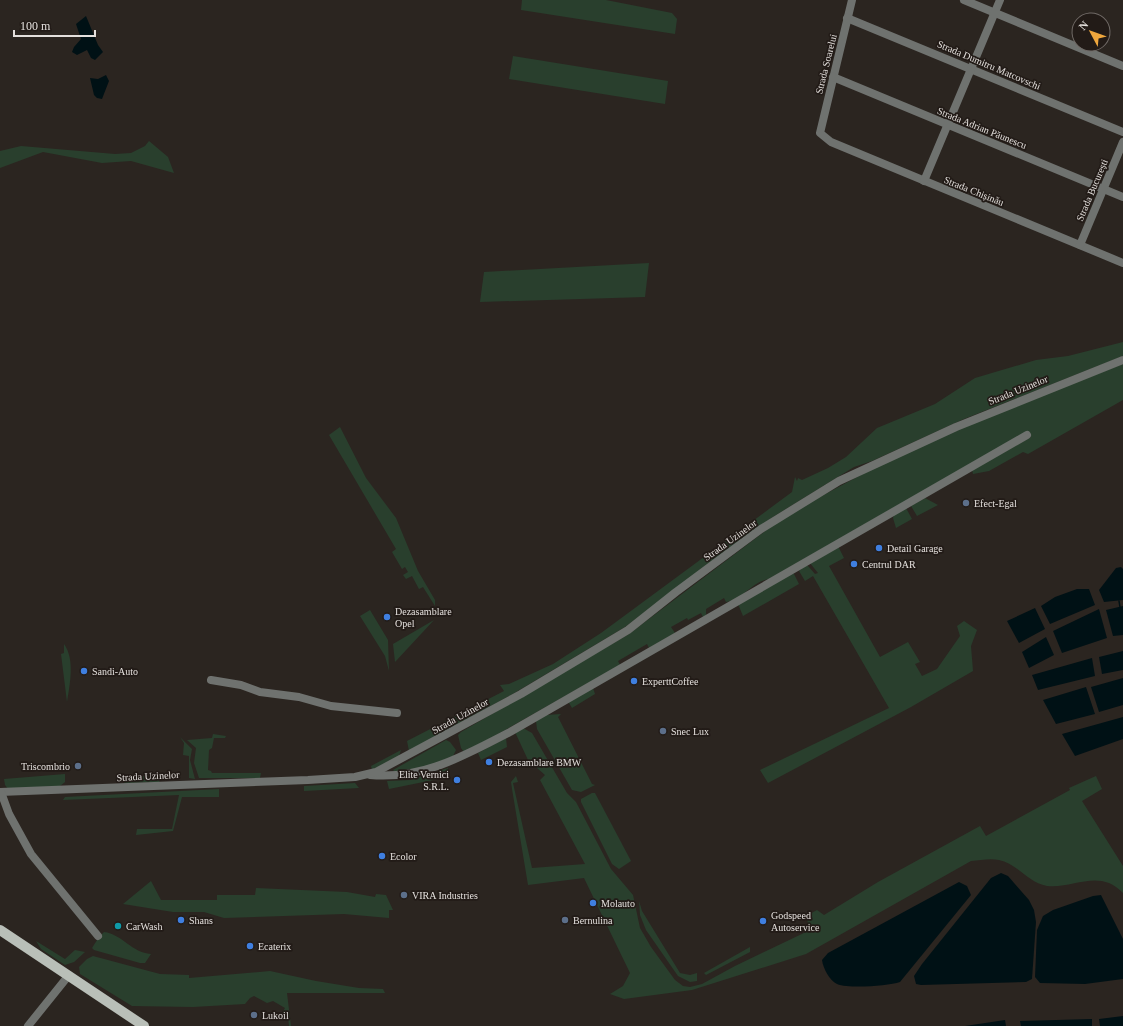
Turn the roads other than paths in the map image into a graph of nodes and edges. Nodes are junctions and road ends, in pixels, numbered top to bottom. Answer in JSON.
{"nodes":[{"id":1,"x":852,"y":0,"type":"edge"},
{"id":2,"x":964,"y":0,"type":"edge"},
{"id":3,"x":1000,"y":0,"type":"edge"},
{"id":4,"x":995,"y":12,"type":"junction"},
{"id":5,"x":847,"y":18,"type":"junction"},
{"id":6,"x":1123,"y":66,"type":"edge"},
{"id":7,"x":971,"y":69,"type":"junction"},
{"id":8,"x":833,"y":77,"type":"junction"},
{"id":9,"x":948,"y":125,"type":"junction"},
{"id":10,"x":820,"y":132,"type":"joint"},
{"id":11,"x":1123,"y":132,"type":"edge"},
{"id":12,"x":1123,"y":142,"type":"edge"},
{"id":13,"x":924,"y":181,"type":"junction"},
{"id":14,"x":1103,"y":189,"type":"junction"},
{"id":15,"x":1123,"y":197,"type":"edge"},
{"id":16,"x":1080,"y":245,"type":"junction"},
{"id":17,"x":1123,"y":263,"type":"edge"},
{"id":18,"x":1123,"y":360,"type":"edge"},
{"id":19,"x":1027,"y":435,"type":"dead end"},
{"id":20,"x":211,"y":680,"type":"dead end"},
{"id":21,"x":397,"y":713,"type":"dead end"},
{"id":22,"x":368,"y":775,"type":"junction"},
{"id":23,"x":1,"y":792,"type":"edge"},
{"id":24,"x":0,"y":930,"type":"edge"},
{"id":25,"x":98,"y":936,"type":"dead end"},
{"id":26,"x":69,"y":975,"type":"junction"},
{"id":27,"x":28,"y":1026,"type":"edge"},
{"id":28,"x":144,"y":1026,"type":"edge"}],
"edges":[{"from":1,"to":5,"type":"street","name":"Strada Soarelui"},
{"from":2,"to":4,"type":"street"},
{"from":3,"to":4,"type":"street"},
{"from":4,"to":6,"type":"street"},
{"from":4,"to":7,"type":"street"},
{"from":5,"to":7,"type":"street","name":"Strada Dumitru Matcovschi"},
{"from":5,"to":8,"type":"street","name":"Strada Soarelui"},
{"from":7,"to":9,"type":"street"},
{"from":7,"to":11,"type":"street","name":"Strada Dumitru Matcovschi"},
{"from":8,"to":9,"type":"street","name":"Strada Adrian Păunescu"},
{"from":8,"to":10,"type":"street","name":"Strada Soarelui"},
{"from":9,"to":13,"type":"street"},
{"from":9,"to":14,"type":"street","name":"Strada Adrian Păunescu"},
{"from":10,"to":13,"type":"street","name":"Strada Chișinău"},
{"from":12,"to":14,"type":"street","name":"Strada București"},
{"from":13,"to":16,"type":"street","name":"Strada Chișinău"},
{"from":14,"to":15,"type":"street","name":"Strada Adrian Păunescu"},
{"from":14,"to":16,"type":"street","name":"Strada București"},
{"from":16,"to":17,"type":"street","name":"Strada Chișinău"},
{"from":18,"to":22,"type":"street","name":"Strada Uzinelor"},
{"from":19,"to":22,"type":"street","name":"Strada Uzinelor"},
{"from":20,"to":21,"type":"street"},
{"from":22,"to":23,"type":"street","name":"Strada Uzinelor"},
{"from":23,"to":25,"type":"street","name":"Strada Uzinelor"},
{"from":24,"to":26,"type":"main road"},
{"from":26,"to":27,"type":"street"},
{"from":26,"to":28,"type":"main road"}]}
